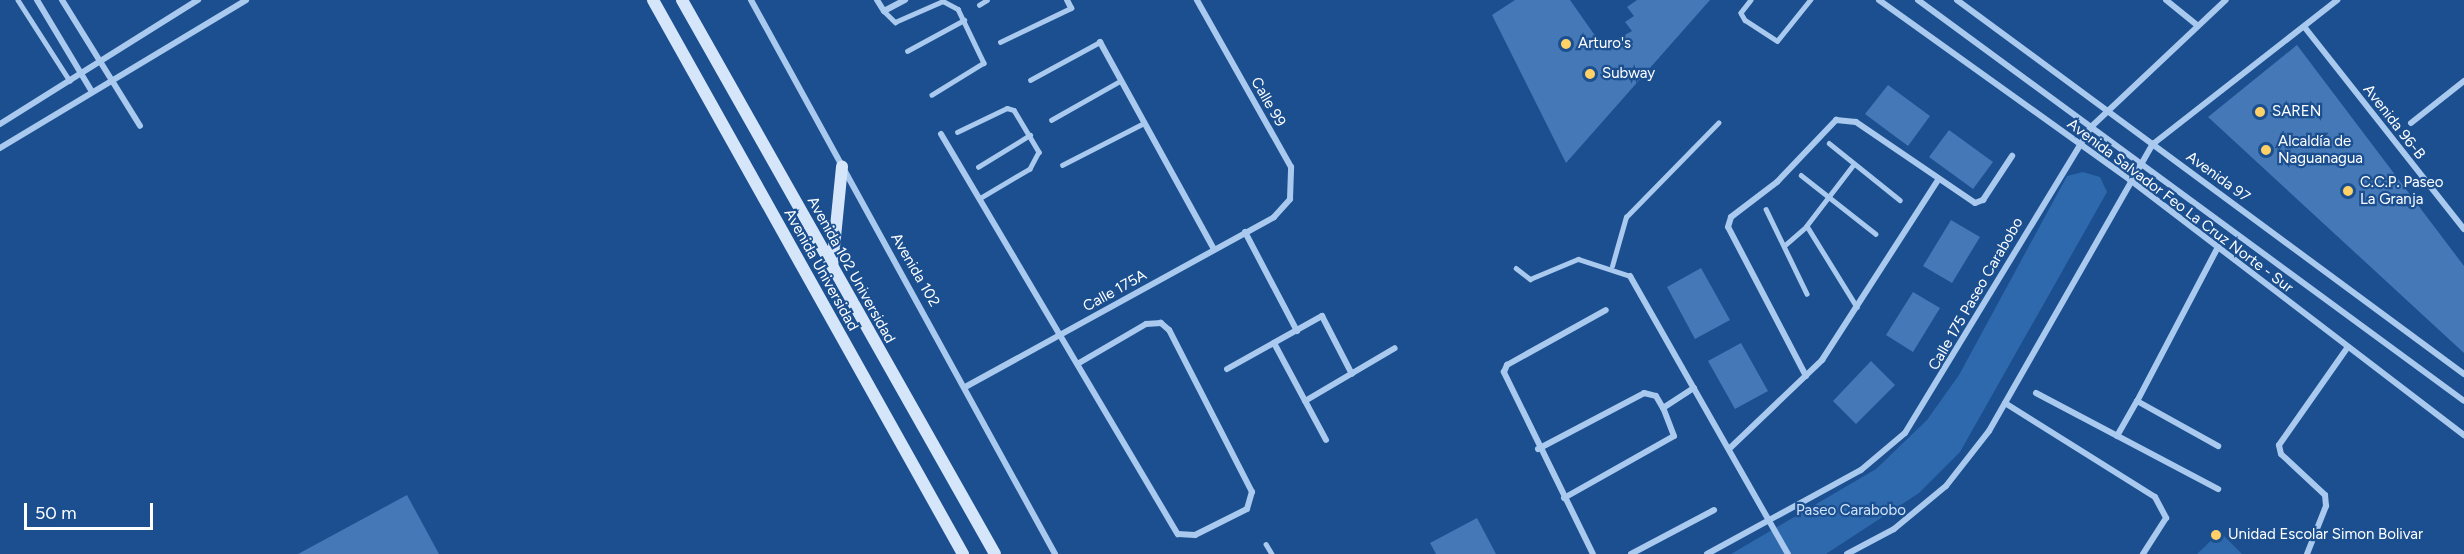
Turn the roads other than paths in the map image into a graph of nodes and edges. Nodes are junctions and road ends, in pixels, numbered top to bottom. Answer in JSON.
{"nodes":[{"id":1,"x":18,"y":0,"type":"edge"},
{"id":2,"x":37,"y":0,"type":"edge"},
{"id":3,"x":62,"y":0,"type":"edge"},
{"id":4,"x":198,"y":0,"type":"edge"},
{"id":5,"x":246,"y":0,"type":"edge"},
{"id":6,"x":653,"y":0,"type":"edge"},
{"id":7,"x":682,"y":0,"type":"edge"},
{"id":8,"x":751,"y":0,"type":"edge"},
{"id":9,"x":877,"y":0,"type":"edge"},
{"id":10,"x":905,"y":0,"type":"edge"},
{"id":11,"x":987,"y":0,"type":"edge"},
{"id":12,"x":1067,"y":0,"type":"edge"},
{"id":13,"x":1197,"y":0,"type":"edge"},
{"id":14,"x":1751,"y":0,"type":"edge"},
{"id":15,"x":1810,"y":0,"type":"edge"},
{"id":16,"x":1879,"y":0,"type":"edge"},
{"id":17,"x":1918,"y":0,"type":"edge"},
{"id":18,"x":1957,"y":0,"type":"edge"},
{"id":19,"x":2166,"y":0,"type":"edge"},
{"id":20,"x":2226,"y":0,"type":"edge"},
{"id":21,"x":2333,"y":1,"type":"edge"},
{"id":22,"x":979,"y":5,"type":"dead end"},
{"id":23,"x":1071,"y":8,"type":"joint"},
{"id":24,"x":884,"y":11,"type":"junction"},
{"id":25,"x":964,"y":20,"type":"junction"},
{"id":26,"x":2196,"y":24,"type":"junction"},
{"id":27,"x":2306,"y":29,"type":"junction"},
{"id":28,"x":1000,"y":42,"type":"dead end"},
{"id":29,"x":1100,"y":42,"type":"joint"},
{"id":30,"x":907,"y":51,"type":"dead end"},
{"id":31,"x":100,"y":61,"type":"junction"},
{"id":32,"x":81,"y":72,"type":"junction"},
{"id":33,"x":112,"y":79,"type":"junction"},
{"id":34,"x":1030,"y":80,"type":"dead end"},
{"id":35,"x":70,"y":81,"type":"junction"},
{"id":36,"x":1120,"y":81,"type":"junction"},
{"id":37,"x":2464,"y":81,"type":"edge"},
{"id":38,"x":92,"y":92,"type":"junction"},
{"id":39,"x":932,"y":94,"type":"dead end"},
{"id":40,"x":2107,"y":113,"type":"junction"},
{"id":41,"x":1051,"y":120,"type":"dead end"},
{"id":42,"x":1718,"y":123,"type":"dead end"},
{"id":43,"x":2411,"y":123,"type":"dead end"},
{"id":44,"x":0,"y":124,"type":"edge"},
{"id":45,"x":1142,"y":124,"type":"junction"},
{"id":46,"x":140,"y":126,"type":"dead end"},
{"id":47,"x":2091,"y":127,"type":"junction"},
{"id":48,"x":957,"y":132,"type":"dead end"},
{"id":49,"x":941,"y":134,"type":"dead end"},
{"id":50,"x":1030,"y":135,"type":"junction"},
{"id":51,"x":1829,"y":143,"type":"dead end"},
{"id":52,"x":2153,"y":144,"type":"junction"},
{"id":53,"x":2079,"y":145,"type":"junction"},
{"id":54,"x":0,"y":148,"type":"edge"},
{"id":55,"x":2012,"y":156,"type":"dead end"},
{"id":56,"x":2140,"y":162,"type":"junction"},
{"id":57,"x":1062,"y":165,"type":"dead end"},
{"id":58,"x":842,"y":166,"type":"junction"},
{"id":59,"x":1853,"y":166,"type":"junction"},
{"id":60,"x":978,"y":167,"type":"dead end"},
{"id":61,"x":1801,"y":175,"type":"dead end"},
{"id":62,"x":2128,"y":179,"type":"junction"},
{"id":63,"x":1938,"y":180,"type":"junction"},
{"id":64,"x":981,"y":198,"type":"junction"},
{"id":65,"x":1827,"y":198,"type":"junction"},
{"id":66,"x":1900,"y":200,"type":"dead end"},
{"id":67,"x":1766,"y":209,"type":"dead end"},
{"id":68,"x":1274,"y":216,"type":"joint"},
{"id":69,"x":1808,"y":226,"type":"junction"},
{"id":70,"x":2464,"y":229,"type":"edge"},
{"id":71,"x":1245,"y":232,"type":"junction"},
{"id":72,"x":1876,"y":234,"type":"dead end"},
{"id":73,"x":1784,"y":246,"type":"junction"},
{"id":74,"x":2218,"y":247,"type":"junction"},
{"id":75,"x":1214,"y":249,"type":"junction"},
{"id":76,"x":1612,"y":266,"type":"junction"},
{"id":77,"x":831,"y":267,"type":"junction"},
{"id":78,"x":1516,"y":268,"type":"dead end"},
{"id":79,"x":1630,"y":276,"type":"joint"},
{"id":80,"x":1807,"y":294,"type":"dead end"},
{"id":81,"x":1857,"y":307,"type":"junction"},
{"id":82,"x":1606,"y":310,"type":"dead end"},
{"id":83,"x":1297,"y":331,"type":"junction"},
{"id":84,"x":1063,"y":333,"type":"junction"},
{"id":85,"x":1274,"y":343,"type":"junction"},
{"id":86,"x":2348,"y":347,"type":"junction"},
{"id":87,"x":1395,"y":348,"type":"dead end"},
{"id":88,"x":1079,"y":363,"type":"junction"},
{"id":89,"x":1227,"y":369,"type":"dead end"},
{"id":90,"x":1353,"y":374,"type":"junction"},
{"id":91,"x":2464,"y":374,"type":"edge"},
{"id":92,"x":1806,"y":376,"type":"junction"},
{"id":93,"x":967,"y":386,"type":"junction"},
{"id":94,"x":1694,"y":388,"type":"junction"},
{"id":95,"x":2036,"y":393,"type":"dead end"},
{"id":96,"x":1305,"y":401,"type":"junction"},
{"id":97,"x":2138,"y":401,"type":"junction"},
{"id":98,"x":2464,"y":401,"type":"edge"},
{"id":99,"x":2005,"y":404,"type":"junction"},
{"id":100,"x":1663,"y":408,"type":"junction"},
{"id":101,"x":2464,"y":435,"type":"edge"},
{"id":102,"x":2117,"y":436,"type":"junction"},
{"id":103,"x":1326,"y":440,"type":"dead end"},
{"id":104,"x":2218,"y":446,"type":"dead end"},
{"id":105,"x":1538,"y":449,"type":"junction"},
{"id":106,"x":1729,"y":449,"type":"junction"},
{"id":107,"x":2218,"y":489,"type":"dead end"},
{"id":108,"x":1564,"y":498,"type":"junction"},
{"id":109,"x":1714,"y":510,"type":"dead end"},
{"id":110,"x":1769,"y":520,"type":"junction"},
{"id":111,"x":1266,"y":544,"type":"dead end"},
{"id":112,"x":963,"y":554,"type":"edge"},
{"id":113,"x":995,"y":554,"type":"edge"},
{"id":114,"x":1055,"y":554,"type":"edge"},
{"id":115,"x":1272,"y":554,"type":"edge"},
{"id":116,"x":1593,"y":554,"type":"edge"},
{"id":117,"x":1631,"y":554,"type":"edge"},
{"id":118,"x":1707,"y":554,"type":"edge"},
{"id":119,"x":1788,"y":554,"type":"edge"},
{"id":120,"x":1847,"y":554,"type":"edge"},
{"id":121,"x":2144,"y":554,"type":"edge"},
{"id":122,"x":2307,"y":554,"type":"edge"}],
"edges":[{"from":1,"to":35,"type":"lane"},
{"from":2,"to":32,"type":"street"},
{"from":3,"to":31,"type":"street"},
{"from":4,"to":31,"type":"street"},
{"from":5,"to":33,"type":"street"},
{"from":6,"to":112,"type":"main road","name":"Avenida Universidad"},
{"from":7,"to":77,"type":"main road","name":"Avenida 102 Universidad"},
{"from":8,"to":58,"type":"street","name":"Avenida 102"},
{"from":9,"to":24,"type":"street"},
{"from":10,"to":24,"type":"street"},
{"from":11,"to":22,"type":"lane"},
{"from":12,"to":23,"type":"street"},
{"from":13,"to":68,"type":"street","name":"Calle 99"},
{"from":14,"to":15,"type":"lane"},
{"from":16,"to":53,"type":"street","name":"Avenida Salvador Feo La Cruz Norte - Sur"},
{"from":17,"to":47,"type":"street","name":"Avenida Salvador Feo La Cruz Norte - Sur"},
{"from":18,"to":40,"type":"street","name":"Avenida 97"},
{"from":19,"to":26,"type":"street"},
{"from":20,"to":26,"type":"street","name":"Calle 175 Paseo Carabobo"},
{"from":21,"to":27,"type":"street"},
{"from":23,"to":28,"type":"lane"},
{"from":24,"to":25,"type":"lane"},
{"from":25,"to":30,"type":"lane"},
{"from":25,"to":39,"type":"lane"},
{"from":26,"to":40,"type":"street","name":"Calle 175 Paseo Carabobo"},
{"from":27,"to":52,"type":"street"},
{"from":27,"to":70,"type":"street","name":"Avenida 96-B"},
{"from":29,"to":34,"type":"lane"},
{"from":29,"to":36,"type":"street"},
{"from":31,"to":32,"type":"street"},
{"from":31,"to":33,"type":"street"},
{"from":32,"to":35,"type":"street"},
{"from":32,"to":38,"type":"street"},
{"from":33,"to":38,"type":"street"},
{"from":33,"to":46,"type":"street"},
{"from":35,"to":44,"type":"street"},
{"from":36,"to":41,"type":"lane"},
{"from":36,"to":45,"type":"street"},
{"from":37,"to":43,"type":"street"},
{"from":38,"to":54,"type":"street"},
{"from":40,"to":47,"type":"street","name":"Calle 175 Paseo Carabobo"},
{"from":40,"to":52,"type":"street","name":"Avenida 97"},
{"from":42,"to":76,"type":"lane"},
{"from":45,"to":57,"type":"lane"},
{"from":45,"to":75,"type":"street"},
{"from":47,"to":53,"type":"street","name":"Calle 175 Paseo Carabobo"},
{"from":47,"to":56,"type":"street","name":"Avenida Salvador Feo La Cruz Norte - Sur"},
{"from":48,"to":50,"type":"lane"},
{"from":49,"to":64,"type":"street"},
{"from":50,"to":60,"type":"lane"},
{"from":50,"to":64,"type":"lane"},
{"from":51,"to":59,"type":"lane"},
{"from":52,"to":56,"type":"street"},
{"from":52,"to":91,"type":"street","name":"Avenida 97"},
{"from":53,"to":62,"type":"street","name":"Avenida Salvador Feo La Cruz Norte - Sur"},
{"from":53,"to":110,"type":"street","name":"Calle 175 Paseo Carabobo"},
{"from":55,"to":63,"type":"street"},
{"from":56,"to":62,"type":"street"},
{"from":56,"to":98,"type":"street","name":"Avenida Salvador Feo La Cruz Norte - Sur"},
{"from":58,"to":77,"type":"main road"},
{"from":58,"to":93,"type":"street","name":"Avenida 102"},
{"from":59,"to":65,"type":"lane"},
{"from":59,"to":66,"type":"lane"},
{"from":61,"to":65,"type":"lane"},
{"from":62,"to":74,"type":"street","name":"Avenida Salvador Feo La Cruz Norte - Sur"},
{"from":62,"to":99,"type":"street"},
{"from":63,"to":81,"type":"street"},
{"from":63,"to":92,"type":"street"},
{"from":64,"to":84,"type":"street"},
{"from":65,"to":69,"type":"lane"},
{"from":65,"to":72,"type":"lane"},
{"from":67,"to":73,"type":"lane"},
{"from":68,"to":71,"type":"street","name":"Calle 175A"},
{"from":69,"to":73,"type":"lane"},
{"from":69,"to":81,"type":"lane"},
{"from":71,"to":75,"type":"street","name":"Calle 175A"},
{"from":71,"to":83,"type":"street"},
{"from":73,"to":80,"type":"lane"},
{"from":74,"to":86,"type":"street","name":"Avenida Salvador Feo La Cruz Norte - Sur"},
{"from":74,"to":97,"type":"street"},
{"from":75,"to":84,"type":"street","name":"Calle 175A"},
{"from":76,"to":78,"type":"lane"},
{"from":76,"to":79,"type":"lane"},
{"from":77,"to":113,"type":"main road","name":"Avenida 102 Universidad"},
{"from":79,"to":94,"type":"street"},
{"from":81,"to":92,"type":"street"},
{"from":82,"to":105,"type":"street"},
{"from":83,"to":85,"type":"street"},
{"from":83,"to":90,"type":"street"},
{"from":84,"to":88,"type":"street"},
{"from":84,"to":93,"type":"street","name":"Calle 175A"},
{"from":85,"to":89,"type":"street"},
{"from":85,"to":96,"type":"street"},
{"from":86,"to":101,"type":"street","name":"Avenida Salvador Feo La Cruz Norte - Sur"},
{"from":86,"to":122,"type":"street"},
{"from":87,"to":90,"type":"street"},
{"from":88,"to":88,"type":"street"},
{"from":90,"to":96,"type":"street"},
{"from":92,"to":106,"type":"street"},
{"from":93,"to":114,"type":"street","name":"Avenida 102"},
{"from":94,"to":100,"type":"street"},
{"from":94,"to":106,"type":"street"},
{"from":95,"to":102,"type":"street"},
{"from":96,"to":103,"type":"street"},
{"from":97,"to":102,"type":"street"},
{"from":97,"to":104,"type":"street"},
{"from":99,"to":120,"type":"street"},
{"from":99,"to":121,"type":"street"},
{"from":100,"to":105,"type":"street"},
{"from":100,"to":108,"type":"street"},
{"from":102,"to":107,"type":"street"},
{"from":105,"to":108,"type":"street"},
{"from":106,"to":110,"type":"street"},
{"from":108,"to":116,"type":"street"},
{"from":109,"to":117,"type":"street"},
{"from":110,"to":118,"type":"street","name":"Calle 175 Paseo Carabobo"},
{"from":110,"to":119,"type":"street"},
{"from":111,"to":115,"type":"lane"}]}
